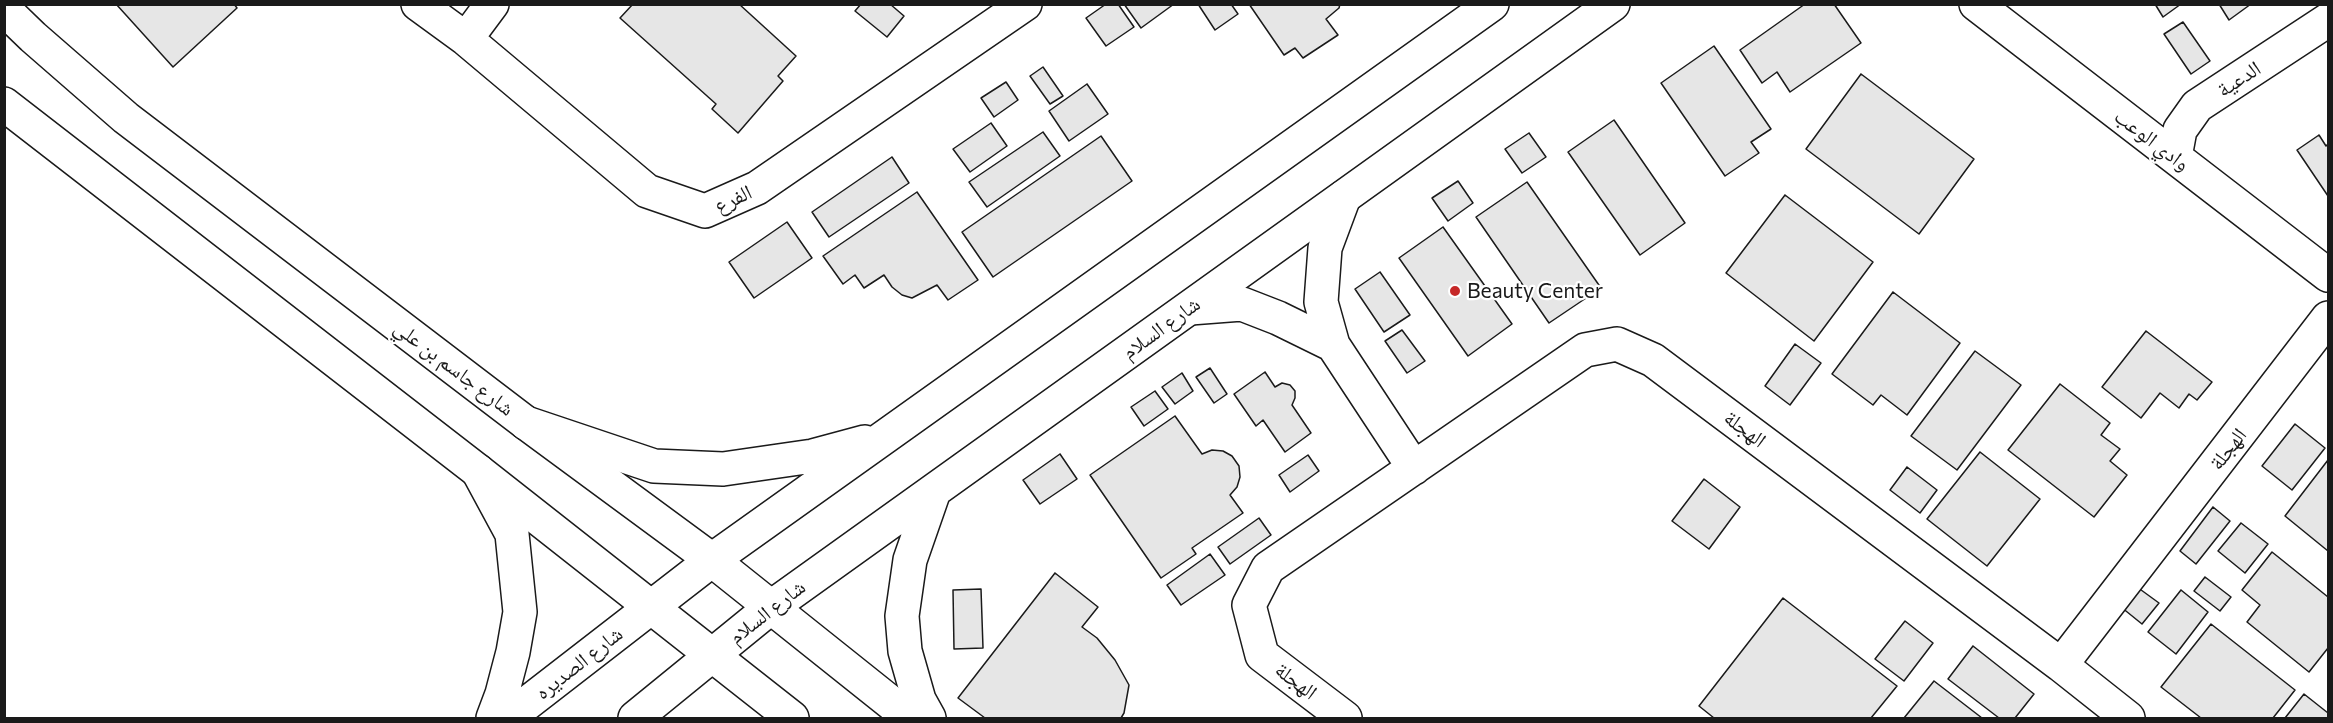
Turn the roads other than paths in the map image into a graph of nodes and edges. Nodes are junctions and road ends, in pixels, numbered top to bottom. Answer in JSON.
{"nodes":[{"id":1,"x":418,"y":4,"type":"edge"},
{"id":2,"x":492,"y":4,"type":"edge"},
{"id":3,"x":1025,"y":4,"type":"edge"},
{"id":4,"x":1492,"y":4,"type":"edge"},
{"id":5,"x":1613,"y":4,"type":"edge"},
{"id":6,"x":1976,"y":4,"type":"edge"},
{"id":7,"x":4,"y":9,"type":"edge"},
{"id":8,"x":2328,"y":20,"type":"edge"},
{"id":9,"x":466,"y":39,"type":"junction"},
{"id":10,"x":4,"y":104,"type":"edge"},
{"id":11,"x":2175,"y":158,"type":"junction"},
{"id":12,"x":1344,"y":197,"type":"junction"},
{"id":13,"x":2328,"y":275,"type":"edge"},
{"id":14,"x":1190,"y":308,"type":"junction"},
{"id":15,"x":2328,"y":318,"type":"edge"},
{"id":16,"x":1333,"y":345,"type":"junction"},
{"id":17,"x":526,"y":423,"type":"junction"},
{"id":18,"x":887,"y":435,"type":"junction"},
{"id":19,"x":1414,"y":468,"type":"junction"},
{"id":20,"x":478,"y":471,"type":"junction"},
{"id":21,"x":934,"y":491,"type":"junction"},
{"id":22,"x":711,"y":560,"type":"junction"},
{"id":23,"x":651,"y":607,"type":"junction"},
{"id":24,"x":770,"y":608,"type":"junction"},
{"id":25,"x":712,"y":655,"type":"junction"},
{"id":26,"x":2061,"y":665,"type":"junction"},
{"id":27,"x":493,"y":718,"type":"edge"},
{"id":28,"x":508,"y":718,"type":"edge"},
{"id":29,"x":635,"y":718,"type":"edge"},
{"id":30,"x":792,"y":718,"type":"edge"},
{"id":31,"x":910,"y":718,"type":"edge"},
{"id":32,"x":929,"y":718,"type":"edge"},
{"id":33,"x":1345,"y":718,"type":"edge"},
{"id":34,"x":2128,"y":718,"type":"edge"}],
"edges":[{"from":1,"to":9,"type":"street","name":"الفرع"},
{"from":2,"to":9,"type":"street"},
{"from":3,"to":9,"type":"street","name":"الفرع"},
{"from":4,"to":18,"type":"street"},
{"from":5,"to":12,"type":"street","name":"شارع السلام"},
{"from":6,"to":11,"type":"street","name":"وادي الوعب"},
{"from":7,"to":17,"type":"street","name":"شارع جاسم بن علي"},
{"from":8,"to":11,"type":"street","name":"الدعية"},
{"from":10,"to":20,"type":"street"},
{"from":11,"to":13,"type":"street","name":"وادي الوعب"},
{"from":12,"to":14,"type":"street","name":"شارع السلام"},
{"from":12,"to":16,"type":"street"},
{"from":14,"to":16,"type":"street"},
{"from":14,"to":21,"type":"street","name":"شارع السلام"},
{"from":15,"to":26,"type":"street","name":"الهجلة"},
{"from":16,"to":19,"type":"street"},
{"from":17,"to":18,"type":"street"},
{"from":17,"to":22,"type":"street","name":"شارع جاسم بن علي"},
{"from":18,"to":22,"type":"street"},
{"from":19,"to":26,"type":"street","name":"الهجلة"},
{"from":19,"to":33,"type":"street","name":"الهجلة"},
{"from":20,"to":23,"type":"street"},
{"from":20,"to":27,"type":"street"},
{"from":21,"to":24,"type":"street","name":"شارع السلام"},
{"from":21,"to":32,"type":"street"},
{"from":22,"to":23,"type":"street"},
{"from":22,"to":24,"type":"street","name":"شارع جاسم بن علي"},
{"from":23,"to":25,"type":"street"},
{"from":23,"to":28,"type":"street","name":"شارع الصديره"},
{"from":24,"to":25,"type":"street","name":"شارع السلام"},
{"from":24,"to":31,"type":"street","name":"شارع جاسم بن علي"},
{"from":25,"to":29,"type":"street"},
{"from":25,"to":30,"type":"street"},
{"from":26,"to":34,"type":"street","name":"الهجلة"}]}
